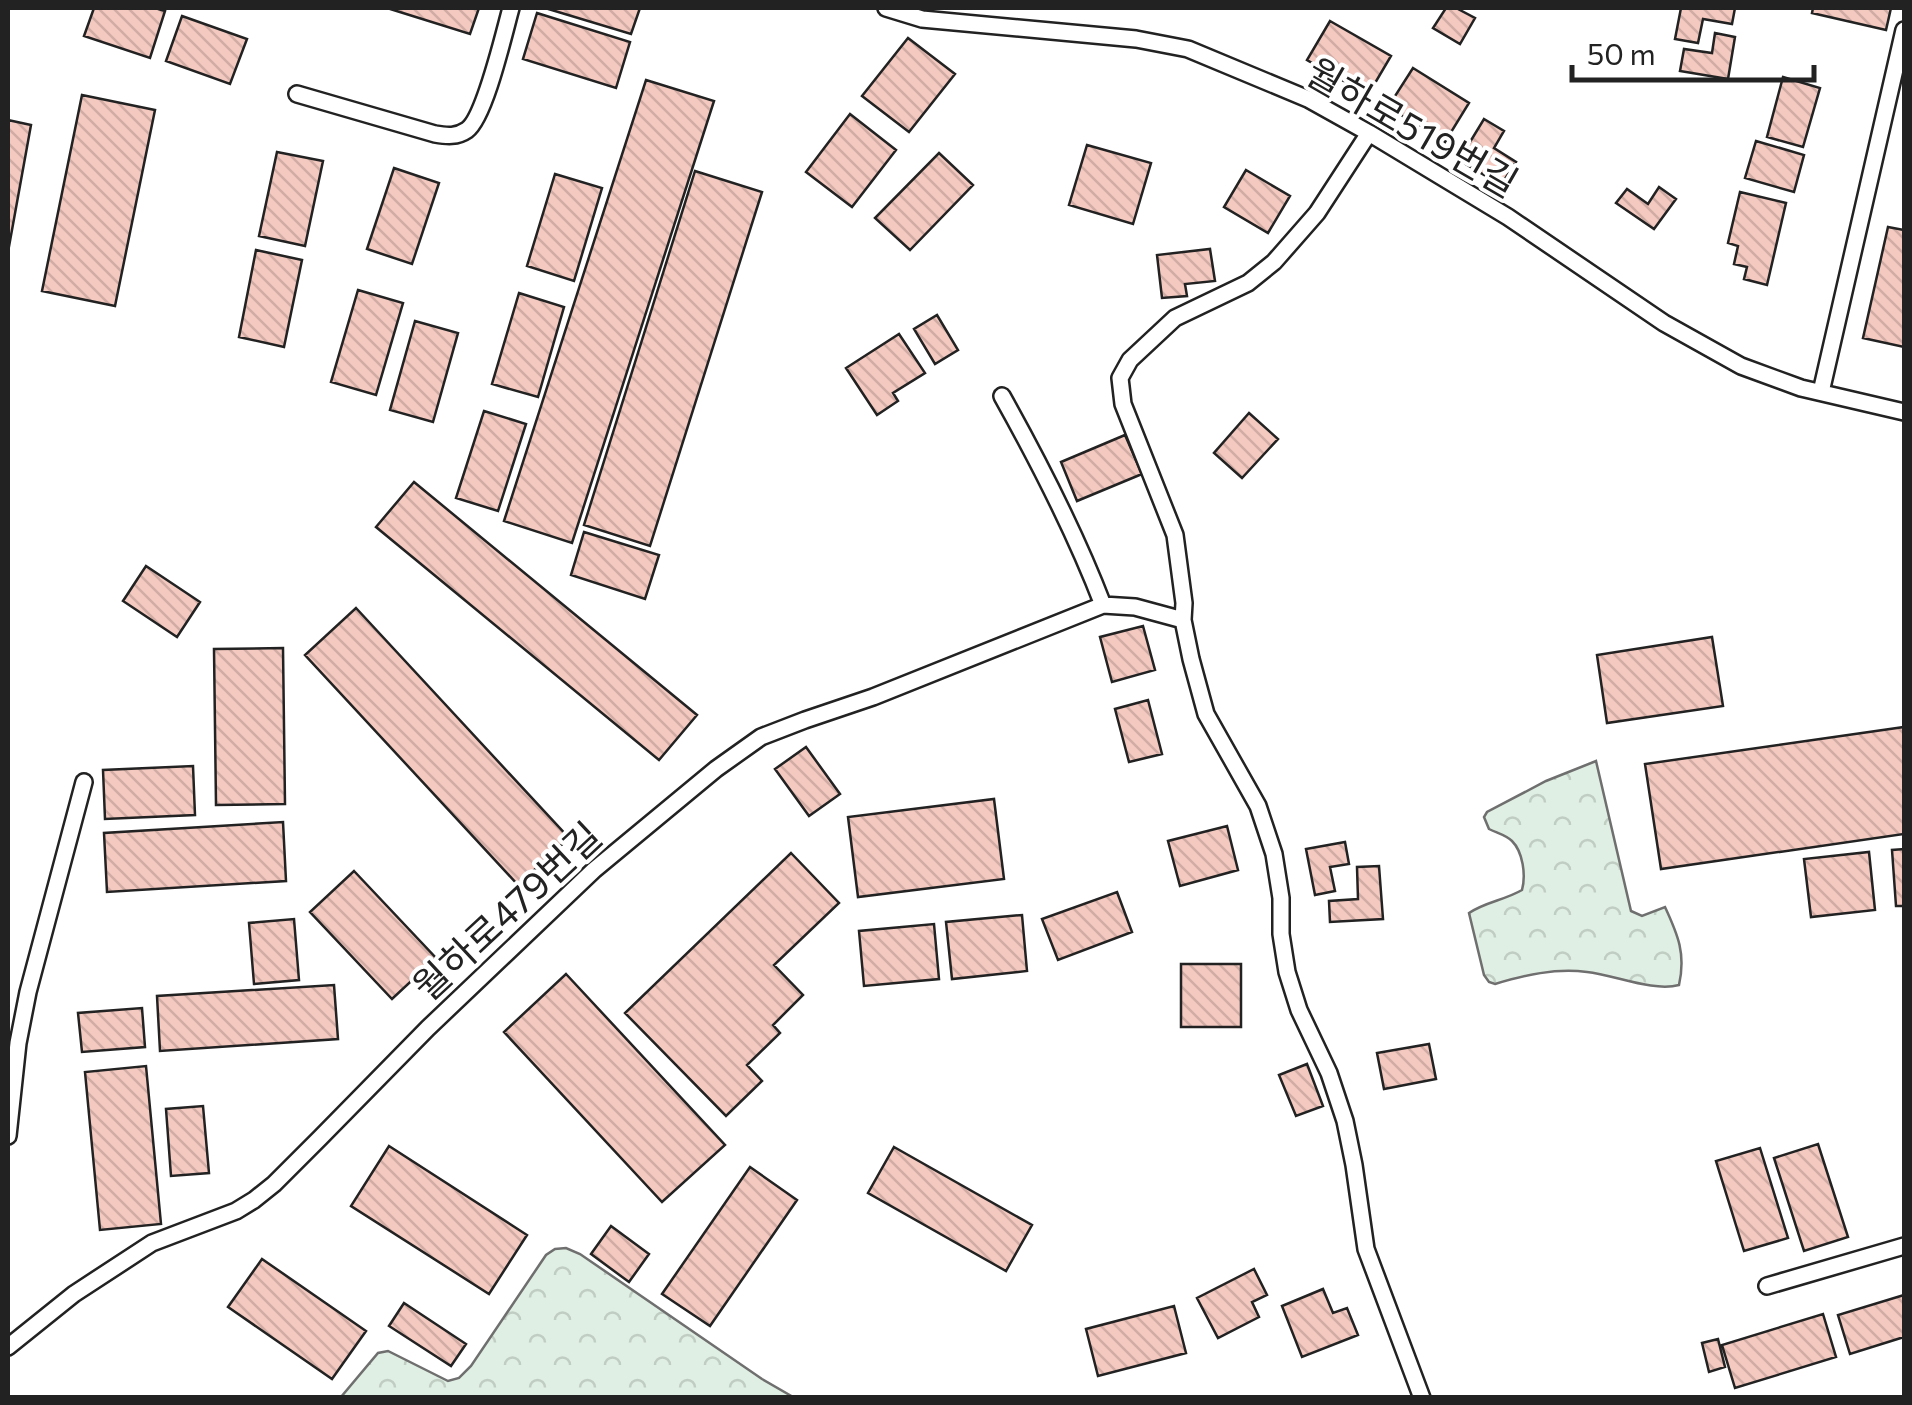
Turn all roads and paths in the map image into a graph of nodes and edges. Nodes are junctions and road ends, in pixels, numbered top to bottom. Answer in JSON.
{"nodes":[{"id":1,"x":511,"y":8,"type":"edge"},
{"id":2,"x":886,"y":8,"type":"edge"},
{"id":3,"x":938,"y":14,"type":"edge"},
{"id":4,"x":1904,"y":30,"type":"edge"},
{"id":5,"x":297,"y":94,"type":"dead end"},
{"id":6,"x":1369,"y":133,"type":"junction"},
{"id":7,"x":1821,"y":392,"type":"junction"},
{"id":8,"x":1002,"y":396,"type":"dead end"},
{"id":9,"x":1904,"y":412,"type":"edge"},
{"id":10,"x":1103,"y":605,"type":"junction"},
{"id":11,"x":1184,"y":620,"type":"junction"},
{"id":12,"x":84,"y":782,"type":"dead end"},
{"id":13,"x":8,"y":1136,"type":"edge"},
{"id":14,"x":1904,"y":1246,"type":"edge"},
{"id":15,"x":1766,"y":1286,"type":"dead end"},
{"id":16,"x":8,"y":1347,"type":"edge"},
{"id":17,"x":1422,"y":1398,"type":"edge"}],
"edges":[{"from":1,"to":5,"type":"lane"},
{"from":2,"to":3,"type":"lane","name":"월하로519번길"},
{"from":3,"to":6,"type":"lane","name":"월하로519번길"},
{"from":4,"to":7,"type":"lane"},
{"from":6,"to":7,"type":"lane","name":"월하로519번길"},
{"from":6,"to":11,"type":"lane"},
{"from":7,"to":9,"type":"lane","name":"월하로519번길"},
{"from":8,"to":10,"type":"lane"},
{"from":10,"to":11,"type":"lane"},
{"from":10,"to":16,"type":"lane","name":"월하로479번길"},
{"from":11,"to":17,"type":"lane"},
{"from":12,"to":13,"type":"lane"},
{"from":14,"to":15,"type":"lane"}]}
